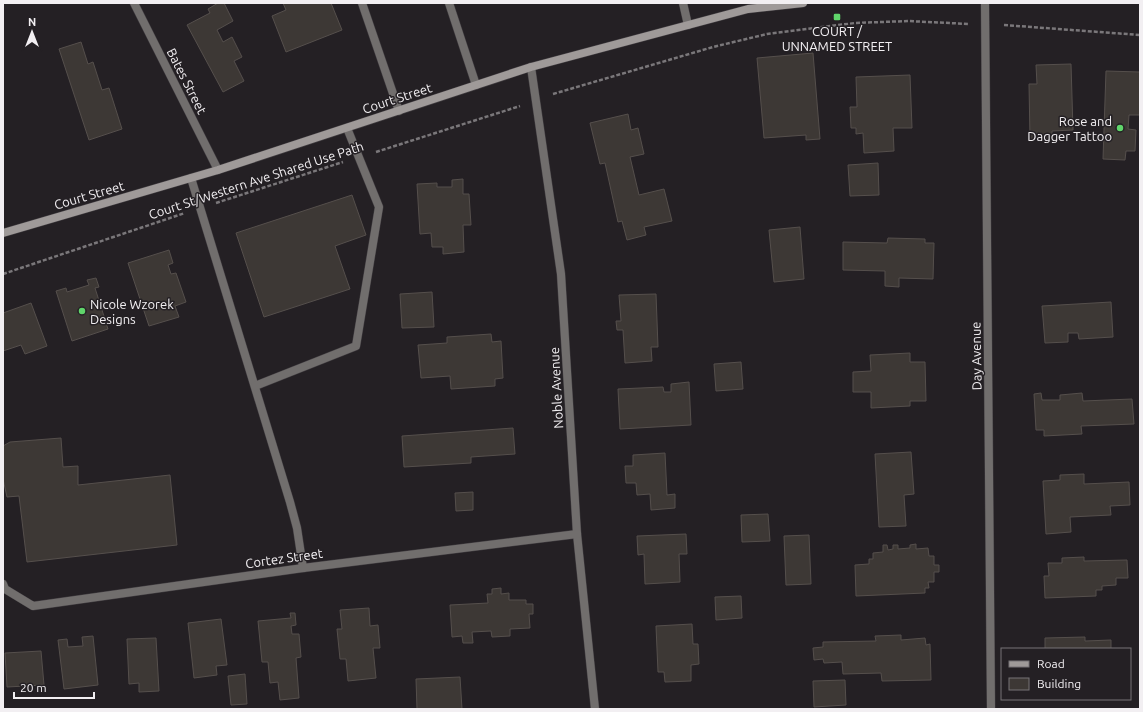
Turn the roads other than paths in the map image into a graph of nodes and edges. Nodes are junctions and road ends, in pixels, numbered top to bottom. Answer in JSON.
{"nodes":[{"id":1,"x":134,"y":3,"type":"edge"},
{"id":2,"x":362,"y":3,"type":"edge"},
{"id":3,"x":449,"y":3,"type":"edge"},
{"id":4,"x":683,"y":3,"type":"edge"},
{"id":5,"x":803,"y":3,"type":"edge"},
{"id":6,"x":985,"y":3,"type":"edge"},
{"id":7,"x":688,"y":25,"type":"junction"},
{"id":8,"x":531,"y":67,"type":"junction"},
{"id":9,"x":476,"y":85,"type":"junction"},
{"id":10,"x":399,"y":111,"type":"junction"},
{"id":11,"x":346,"y":128,"type":"junction"},
{"id":12,"x":218,"y":170,"type":"junction"},
{"id":13,"x":191,"y":178,"type":"junction"},
{"id":14,"x":3,"y":233,"type":"edge"},
{"id":15,"x":255,"y":386,"type":"junction"},
{"id":16,"x":577,"y":534,"type":"junction"},
{"id":17,"x":303,"y":568,"type":"junction"},
{"id":18,"x":3,"y":584,"type":"edge"},
{"id":19,"x":595,"y":709,"type":"edge"},
{"id":20,"x":991,"y":709,"type":"edge"}],
"edges":[{"from":1,"to":12,"type":"street","name":"Bates Street"},
{"from":2,"to":10,"type":"street"},
{"from":3,"to":9,"type":"street"},
{"from":4,"to":7,"type":"street"},
{"from":5,"to":7,"type":"main road","name":"Court Street"},
{"from":6,"to":20,"type":"street","name":"Day Avenue"},
{"from":7,"to":8,"type":"main road","name":"Court Street"},
{"from":8,"to":9,"type":"main road","name":"Court Street"},
{"from":8,"to":16,"type":"street","name":"Noble Avenue"},
{"from":9,"to":10,"type":"main road","name":"Court Street"},
{"from":10,"to":11,"type":"main road","name":"Court Street"},
{"from":11,"to":12,"type":"main road","name":"Court Street"},
{"from":11,"to":15,"type":"street"},
{"from":12,"to":13,"type":"main road","name":"Court Street"},
{"from":13,"to":14,"type":"main road","name":"Court Street"},
{"from":13,"to":15,"type":"street"},
{"from":15,"to":17,"type":"street"},
{"from":16,"to":17,"type":"street","name":"Cortez Street"},
{"from":16,"to":19,"type":"street","name":"Noble Avenue"},
{"from":17,"to":18,"type":"street","name":"Cortez Street"}]}
